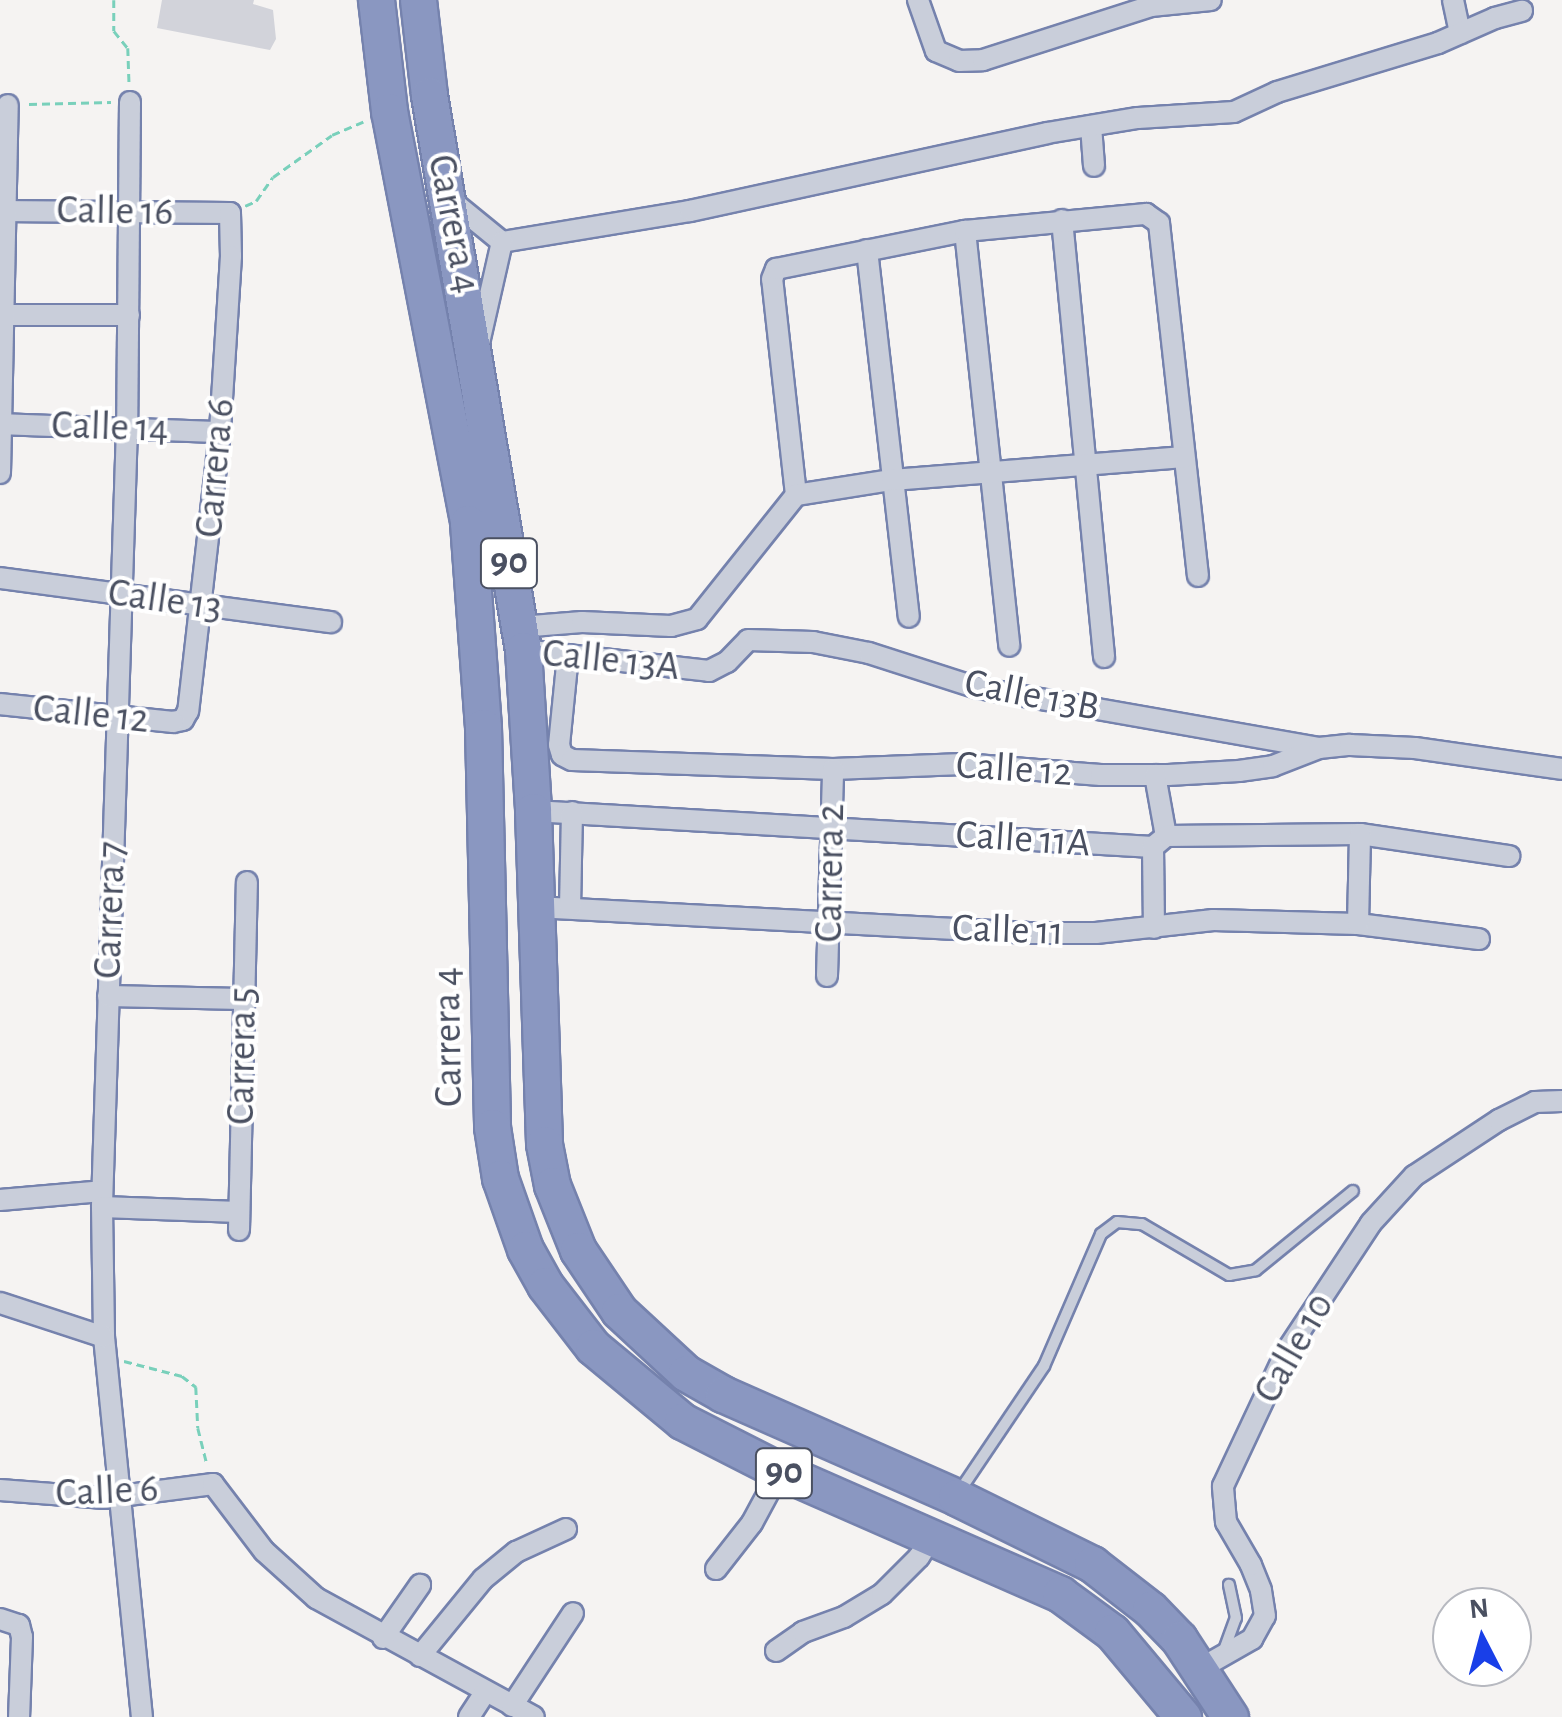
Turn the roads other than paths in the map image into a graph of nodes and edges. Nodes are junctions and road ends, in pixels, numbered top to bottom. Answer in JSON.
{"nodes":[{"id":1,"x":376,"y":0,"type":"edge"},
{"id":2,"x":418,"y":0,"type":"edge"},
{"id":3,"x":918,"y":0,"type":"edge"},
{"id":4,"x":1211,"y":0,"type":"edge"},
{"id":5,"x":1452,"y":0,"type":"edge"},
{"id":6,"x":1522,"y":11,"type":"dead end"},
{"id":7,"x":1460,"y":33,"type":"junction"},
{"id":8,"x":130,"y":102,"type":"road end"},
{"id":9,"x":8,"y":105,"type":"road end"},
{"id":10,"x":1090,"y":126,"type":"junction"},
{"id":11,"x":1094,"y":166,"type":"dead end"},
{"id":12,"x":447,"y":197,"type":"junction"},
{"id":13,"x":2,"y":210,"type":"edge"},
{"id":14,"x":128,"y":210,"type":"junction"},
{"id":15,"x":230,"y":213,"type":"joint"},
{"id":16,"x":1062,"y":220,"type":"junction"},
{"id":17,"x":965,"y":231,"type":"junction"},
{"id":18,"x":502,"y":242,"type":"junction"},
{"id":19,"x":868,"y":250,"type":"junction"},
{"id":20,"x":1,"y":315,"type":"edge"},
{"id":21,"x":129,"y":315,"type":"junction"},
{"id":22,"x":475,"y":360,"type":"junction"},
{"id":23,"x":1,"y":424,"type":"edge"},
{"id":24,"x":127,"y":427,"type":"junction"},
{"id":25,"x":220,"y":432,"type":"junction"},
{"id":26,"x":1184,"y":457,"type":"junction"},
{"id":27,"x":1086,"y":464,"type":"junction"},
{"id":28,"x":987,"y":472,"type":"junction"},
{"id":29,"x":0,"y":473,"type":"edge"},
{"id":30,"x":892,"y":480,"type":"junction"},
{"id":31,"x":796,"y":495,"type":"junction"},
{"id":32,"x":1198,"y":576,"type":"dead end"},
{"id":33,"x":0,"y":578,"type":"edge"},
{"id":34,"x":120,"y":594,"type":"junction"},
{"id":35,"x":202,"y":606,"type":"junction"},
{"id":36,"x":909,"y":617,"type":"dead end"},
{"id":37,"x":331,"y":622,"type":"dead end"},
{"id":38,"x":520,"y":631,"type":"junction"},
{"id":39,"x":748,"y":640,"type":"joint"},
{"id":40,"x":1009,"y":646,"type":"dead end"},
{"id":41,"x":568,"y":655,"type":"junction"},
{"id":42,"x":1104,"y":657,"type":"dead end"},
{"id":43,"x":0,"y":704,"type":"edge"},
{"id":44,"x":117,"y":716,"type":"junction"},
{"id":45,"x":183,"y":720,"type":"joint"},
{"id":46,"x":1319,"y":748,"type":"junction"},
{"id":47,"x":833,"y":769,"type":"junction"},
{"id":48,"x":1562,"y":769,"type":"edge"},
{"id":49,"x":1156,"y":775,"type":"junction"},
{"id":50,"x":533,"y":811,"type":"junction"},
{"id":51,"x":572,"y":812,"type":"junction"},
{"id":52,"x":832,"y":825,"type":"junction"},
{"id":53,"x":1360,"y":834,"type":"junction"},
{"id":54,"x":1160,"y":841,"type":"junction"},
{"id":55,"x":1508,"y":856,"type":"dead end"},
{"id":56,"x":247,"y":882,"type":"dead end"},
{"id":57,"x":535,"y":907,"type":"junction"},
{"id":58,"x":570,"y":908,"type":"junction"},
{"id":59,"x":830,"y":924,"type":"junction"},
{"id":60,"x":1358,"y":924,"type":"junction"},
{"id":61,"x":1154,"y":928,"type":"junction"},
{"id":62,"x":1479,"y":938,"type":"dead end"},
{"id":63,"x":828,"y":976,"type":"dead end"},
{"id":64,"x":108,"y":996,"type":"junction"},
{"id":65,"x":242,"y":999,"type":"junction"},
{"id":66,"x":490,"y":1038,"type":"junction"},
{"id":67,"x":538,"y":1038,"type":"junction"},
{"id":68,"x":1562,"y":1101,"type":"edge"},
{"id":69,"x":1353,"y":1191,"type":"dead end"},
{"id":70,"x":102,"y":1199,"type":"junction"},
{"id":71,"x":0,"y":1200,"type":"edge"},
{"id":72,"x":0,"y":1304,"type":"edge"},
{"id":73,"x":105,"y":1347,"type":"junction"},
{"id":74,"x":780,"y":1471,"type":"junction"},
{"id":75,"x":0,"y":1490,"type":"edge"},
{"id":76,"x":122,"y":1493,"type":"junction"},
{"id":77,"x":956,"y":1497,"type":"junction"},
{"id":78,"x":566,"y":1529,"type":"dead end"},
{"id":79,"x":932,"y":1536,"type":"junction"},
{"id":80,"x":716,"y":1569,"type":"dead end"},
{"id":81,"x":420,"y":1584,"type":"dead end"},
{"id":82,"x":1229,"y":1585,"type":"dead end"},
{"id":83,"x":572,"y":1613,"type":"dead end"},
{"id":84,"x":9,"y":1622,"type":"edge"},
{"id":85,"x":383,"y":1638,"type":"junction"},
{"id":86,"x":776,"y":1651,"type":"dead end"},
{"id":87,"x":420,"y":1656,"type":"junction"},
{"id":88,"x":1212,"y":1661,"type":"junction"},
{"id":89,"x":485,"y":1692,"type":"junction"},
{"id":90,"x":512,"y":1706,"type":"junction"},
{"id":91,"x":20,"y":1717,"type":"edge"},
{"id":92,"x":142,"y":1717,"type":"edge"},
{"id":93,"x":469,"y":1717,"type":"edge"},
{"id":94,"x":534,"y":1717,"type":"edge"},
{"id":95,"x":1183,"y":1717,"type":"edge"},
{"id":96,"x":1230,"y":1717,"type":"edge"}],
"edges":[{"from":1,"to":66,"type":"highway","name":"Carrera 4","number":"90"},
{"from":2,"to":12,"type":"highway","name":"Carrera 4","number":"90"},
{"from":3,"to":4,"type":"street"},
{"from":5,"to":7,"type":"street"},
{"from":6,"to":7,"type":"street"},
{"from":7,"to":10,"type":"street"},
{"from":8,"to":14,"type":"street","name":"Carrera 7"},
{"from":9,"to":13,"type":"street"},
{"from":10,"to":11,"type":"street"},
{"from":10,"to":18,"type":"street"},
{"from":12,"to":18,"type":"street"},
{"from":12,"to":22,"type":"highway","name":"Carrera 4","number":"90"},
{"from":13,"to":14,"type":"street","name":"Calle 16"},
{"from":13,"to":20,"type":"street"},
{"from":14,"to":15,"type":"street","name":"Calle 16"},
{"from":14,"to":21,"type":"street","name":"Carrera 7"},
{"from":15,"to":25,"type":"street","name":"Carrera 6"},
{"from":16,"to":17,"type":"street"},
{"from":16,"to":26,"type":"street"},
{"from":16,"to":27,"type":"street"},
{"from":17,"to":19,"type":"street"},
{"from":17,"to":28,"type":"street"},
{"from":18,"to":22,"type":"street"},
{"from":19,"to":30,"type":"street"},
{"from":19,"to":31,"type":"street"},
{"from":20,"to":21,"type":"street"},
{"from":20,"to":23,"type":"street"},
{"from":21,"to":24,"type":"street","name":"Carrera 7"},
{"from":22,"to":38,"type":"highway","name":"Carrera 4","number":"90"},
{"from":23,"to":24,"type":"street","name":"Calle 14"},
{"from":23,"to":29,"type":"street"},
{"from":24,"to":25,"type":"street","name":"Calle 14"},
{"from":24,"to":34,"type":"street","name":"Carrera 7"},
{"from":25,"to":35,"type":"street","name":"Carrera 6"},
{"from":26,"to":27,"type":"street"},
{"from":26,"to":32,"type":"street"},
{"from":27,"to":28,"type":"street"},
{"from":27,"to":42,"type":"street"},
{"from":28,"to":30,"type":"street"},
{"from":28,"to":40,"type":"street"},
{"from":30,"to":31,"type":"street"},
{"from":30,"to":36,"type":"street"},
{"from":31,"to":38,"type":"street"},
{"from":33,"to":34,"type":"street","name":"Calle 13"},
{"from":34,"to":35,"type":"street","name":"Calle 13"},
{"from":34,"to":44,"type":"street","name":"Carrera 7"},
{"from":35,"to":37,"type":"street","name":"Calle 13"},
{"from":35,"to":45,"type":"street","name":"Carrera 6"},
{"from":38,"to":41,"type":"street","name":"Calle 13A"},
{"from":38,"to":50,"type":"highway","name":"Carrera 4","number":"90"},
{"from":39,"to":41,"type":"street","name":"Calle 13A"},
{"from":39,"to":46,"type":"street","name":"Calle 13B"},
{"from":41,"to":47,"type":"street","name":"Calle 12"},
{"from":43,"to":44,"type":"street","name":"Calle 12"},
{"from":44,"to":45,"type":"street","name":"Calle 12"},
{"from":44,"to":64,"type":"street","name":"Carrera 7"},
{"from":46,"to":48,"type":"street","name":"Calle 12"},
{"from":46,"to":49,"type":"street","name":"Calle 12"},
{"from":47,"to":49,"type":"street","name":"Calle 12"},
{"from":47,"to":52,"type":"street","name":"Carrera 2"},
{"from":49,"to":54,"type":"street"},
{"from":50,"to":51,"type":"street","name":"Calle 11A"},
{"from":50,"to":57,"type":"highway","name":"Carrera 4","number":"90"},
{"from":51,"to":52,"type":"street","name":"Calle 11A"},
{"from":51,"to":58,"type":"street"},
{"from":52,"to":54,"type":"street","name":"Calle 11A"},
{"from":52,"to":59,"type":"street","name":"Carrera 2"},
{"from":53,"to":54,"type":"street","name":"Calle 11A"},
{"from":53,"to":55,"type":"street","name":"Calle 11A"},
{"from":53,"to":60,"type":"street"},
{"from":54,"to":61,"type":"street"},
{"from":56,"to":65,"type":"street","name":"Carrera 5"},
{"from":57,"to":58,"type":"street","name":"Calle 11"},
{"from":57,"to":67,"type":"highway","name":"Carrera 4","number":"90"},
{"from":58,"to":59,"type":"street","name":"Calle 11"},
{"from":59,"to":61,"type":"street","name":"Calle 11"},
{"from":59,"to":63,"type":"street","name":"Carrera 2"},
{"from":60,"to":61,"type":"street","name":"Calle 11"},
{"from":60,"to":62,"type":"street","name":"Calle 11"},
{"from":64,"to":65,"type":"street"},
{"from":64,"to":70,"type":"street","name":"Carrera 7"},
{"from":65,"to":70,"type":"street","name":"Carrera 5"},
{"from":66,"to":67,"type":"highway"},
{"from":66,"to":74,"type":"highway","name":"Carrera 4","number":"90"},
{"from":67,"to":77,"type":"highway","name":"Carrera 4","number":"90"},
{"from":68,"to":88,"type":"street","name":"Calle 10"},
{"from":69,"to":77,"type":"lane"},
{"from":70,"to":71,"type":"street"},
{"from":70,"to":73,"type":"street","name":"Carrera 7"},
{"from":72,"to":73,"type":"street"},
{"from":73,"to":76,"type":"street","name":"Carrera 7"},
{"from":74,"to":79,"type":"highway","name":"Carrera 4","number":"90"},
{"from":74,"to":80,"type":"street"},
{"from":75,"to":76,"type":"street","name":"Calle 6"},
{"from":76,"to":85,"type":"street","name":"Calle 6"},
{"from":76,"to":92,"type":"street","name":"Carrera 7"},
{"from":77,"to":88,"type":"highway","name":"Carrera 4","number":"90"},
{"from":78,"to":87,"type":"street"},
{"from":79,"to":86,"type":"street"},
{"from":79,"to":95,"type":"highway","name":"Carrera 4","number":"90"},
{"from":81,"to":85,"type":"street"},
{"from":82,"to":88,"type":"lane"},
{"from":83,"to":90,"type":"street"},
{"from":84,"to":91,"type":"street"},
{"from":85,"to":87,"type":"street"},
{"from":87,"to":89,"type":"street"},
{"from":88,"to":96,"type":"highway","name":"Carrera 4","number":"90"},
{"from":89,"to":90,"type":"street"},
{"from":89,"to":93,"type":"street"},
{"from":90,"to":94,"type":"street"}]}
